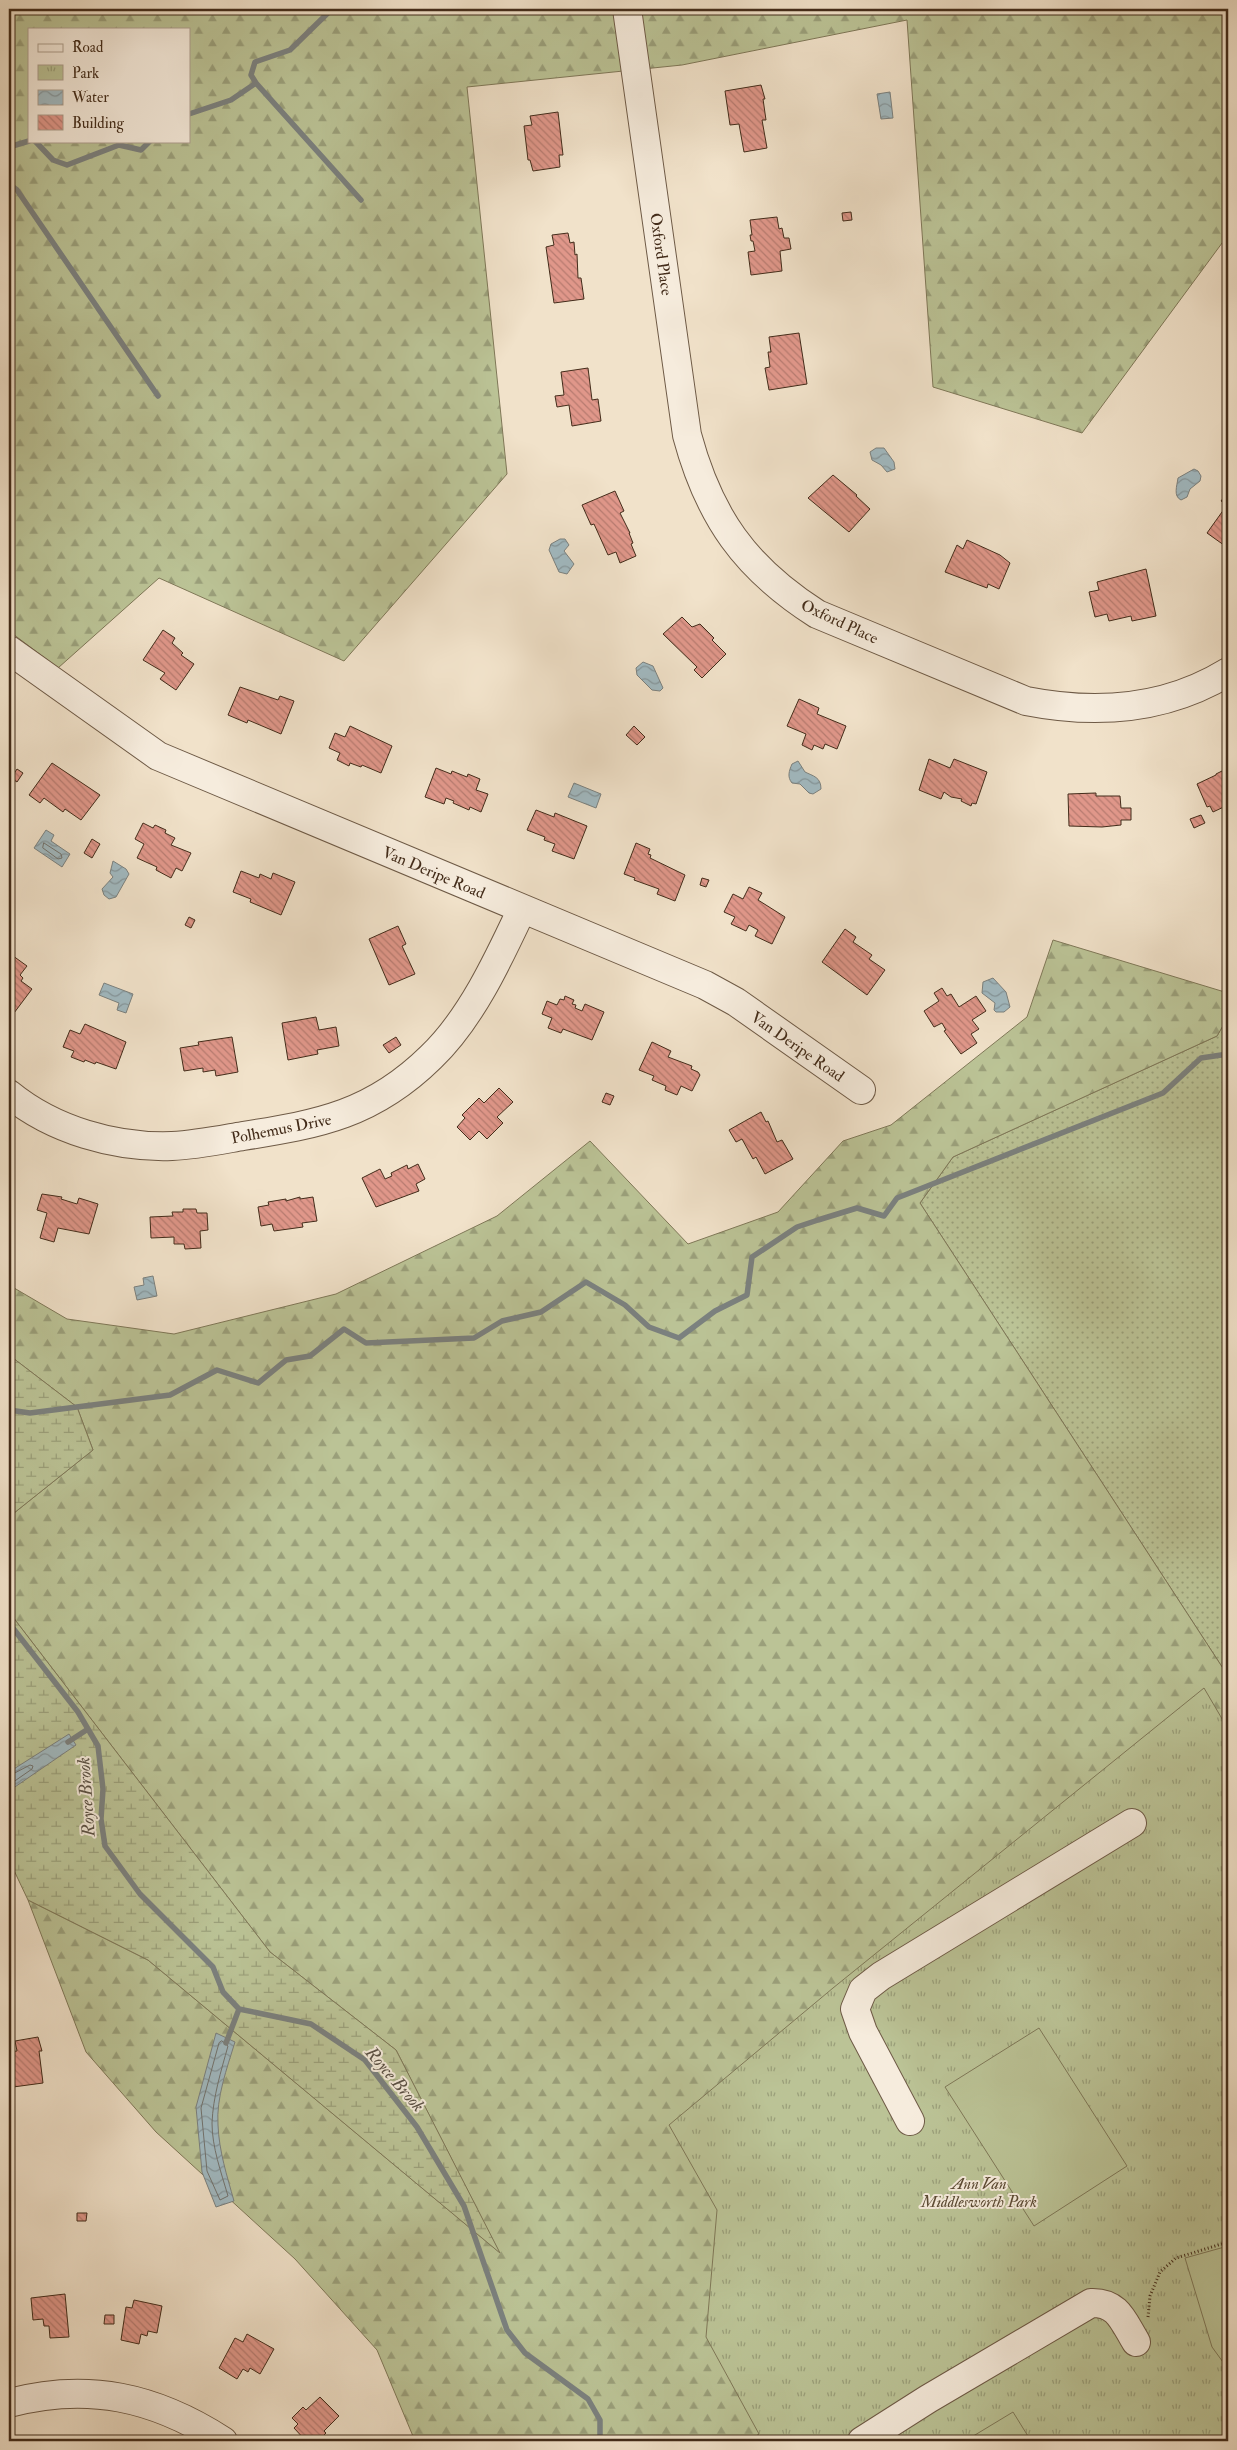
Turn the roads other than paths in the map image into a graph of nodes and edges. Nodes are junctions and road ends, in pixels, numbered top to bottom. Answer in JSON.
{"nodes":[{"id":1,"x":627,"y":9,"type":"edge"},
{"id":2,"x":9,"y":650,"type":"edge"},
{"id":3,"x":1228,"y":672,"type":"edge"},
{"id":4,"x":522,"y":909,"type":"junction"},
{"id":5,"x":861,"y":1090,"type":"dead end"},
{"id":6,"x":9,"y":1094,"type":"edge"},
{"id":7,"x":1132,"y":1822,"type":"dead end"},
{"id":8,"x":910,"y":2121,"type":"dead end"},
{"id":9,"x":1136,"y":2342,"type":"road end"},
{"id":10,"x":9,"y":2403,"type":"edge"},
{"id":11,"x":223,"y":2441,"type":"edge"},
{"id":12,"x":862,"y":2441,"type":"edge"}],
"edges":[{"from":1,"to":3,"type":"street","name":"Oxford Place"},
{"from":2,"to":4,"type":"street","name":"Van Deripe Road"},
{"from":4,"to":5,"type":"street","name":"Van Deripe Road"},
{"from":4,"to":6,"type":"street","name":"Polhemus Drive"},
{"from":7,"to":8,"type":"street"},
{"from":9,"to":12,"type":"street"},
{"from":10,"to":11,"type":"street"}]}
